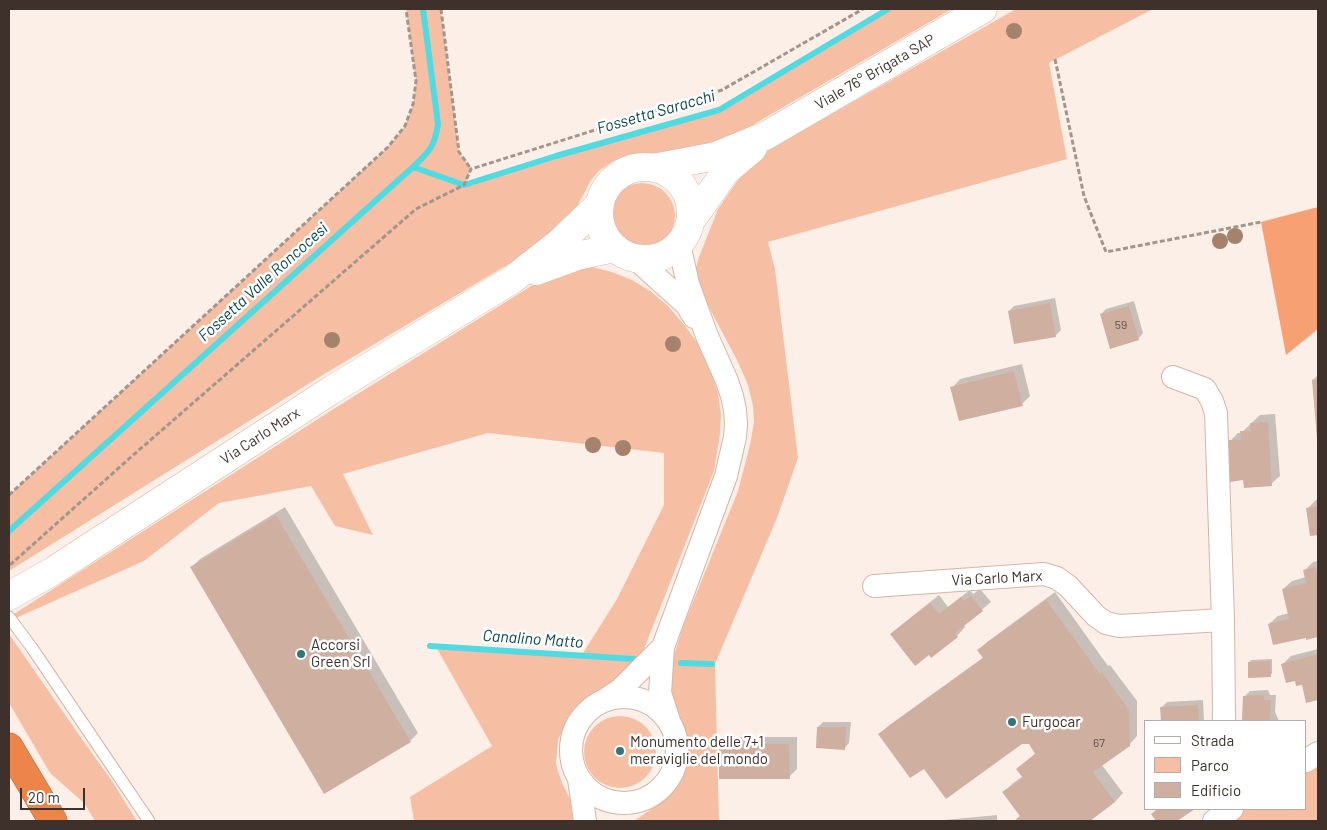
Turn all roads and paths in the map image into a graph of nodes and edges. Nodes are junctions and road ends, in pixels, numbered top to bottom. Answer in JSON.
{"nodes":[{"id":1,"x":406,"y":9,"type":"edge"},
{"id":2,"x":441,"y":9,"type":"edge"},
{"id":3,"x":863,"y":9,"type":"edge"},
{"id":4,"x":983,"y":9,"type":"edge"},
{"id":5,"x":1055,"y":59,"type":"dead end"},
{"id":6,"x":767,"y":135,"type":"junction"},
{"id":7,"x":653,"y":168,"type":"junction"},
{"id":8,"x":471,"y":169,"type":"junction"},
{"id":9,"x":599,"y":205,"type":"junction"},
{"id":10,"x":1261,"y":222,"type":"dead end"},
{"id":11,"x":685,"y":233,"type":"junction"},
{"id":12,"x":625,"y":253,"type":"junction"},
{"id":13,"x":513,"y":279,"type":"junction"},
{"id":14,"x":707,"y":336,"type":"junction"},
{"id":15,"x":1172,"y":377,"type":"dead end"},
{"id":16,"x":9,"y":495,"type":"edge"},
{"id":17,"x":9,"y":566,"type":"edge"},
{"id":18,"x":874,"y":586,"type":"dead end"},
{"id":19,"x":9,"y":596,"type":"edge"},
{"id":20,"x":9,"y":617,"type":"edge"},
{"id":21,"x":1223,"y":620,"type":"junction"},
{"id":22,"x":663,"y":647,"type":"junction"},
{"id":23,"x":602,"y":702,"type":"junction"},
{"id":24,"x":1224,"y":720,"type":"edge"},
{"id":25,"x":670,"y":724,"type":"junction"},
{"id":26,"x":9,"y":747,"type":"edge"},
{"id":27,"x":1318,"y":753,"type":"edge"},
{"id":28,"x":1307,"y":760,"type":"edge"},
{"id":29,"x":579,"y":779,"type":"junction"},
{"id":30,"x":640,"y":802,"type":"junction"},
{"id":31,"x":53,"y":821,"type":"edge"},
{"id":32,"x":148,"y":821,"type":"edge"},
{"id":33,"x":585,"y":821,"type":"edge"},
{"id":34,"x":625,"y":821,"type":"edge"}],
"edges":[{"from":1,"to":16,"type":"path"},
{"from":2,"to":8,"type":"path"},
{"from":3,"to":8,"type":"path"},
{"from":4,"to":6,"type":"street","name":"Viale 76° Brigata SAP"},
{"from":5,"to":10,"type":"path"},
{"from":6,"to":7,"type":"street","name":"Viale 76° Brigata SAP"},
{"from":6,"to":11,"type":"street","name":"Viale 76° Brigata SAP"},
{"from":7,"to":9,"type":"street"},
{"from":7,"to":11,"type":"street"},
{"from":8,"to":17,"type":"path"},
{"from":9,"to":12,"type":"street"},
{"from":9,"to":13,"type":"street","name":"Via Carlo Marx"},
{"from":11,"to":12,"type":"street"},
{"from":11,"to":14,"type":"street"},
{"from":12,"to":13,"type":"street","name":"Via Carlo Marx"},
{"from":12,"to":14,"type":"street"},
{"from":13,"to":19,"type":"street","name":"Via Carlo Marx"},
{"from":14,"to":22,"type":"street"},
{"from":15,"to":21,"type":"street"},
{"from":18,"to":21,"type":"street","name":"Via Carlo Marx"},
{"from":20,"to":32,"type":"lane"},
{"from":21,"to":24,"type":"street"},
{"from":22,"to":23,"type":"street"},
{"from":22,"to":25,"type":"street"},
{"from":23,"to":25,"type":"street"},
{"from":23,"to":29,"type":"street"},
{"from":25,"to":30,"type":"street"},
{"from":26,"to":31,"type":"highway"},
{"from":27,"to":28,"type":"street"},
{"from":29,"to":30,"type":"street"},
{"from":29,"to":33,"type":"street"},
{"from":30,"to":34,"type":"street"}]}
